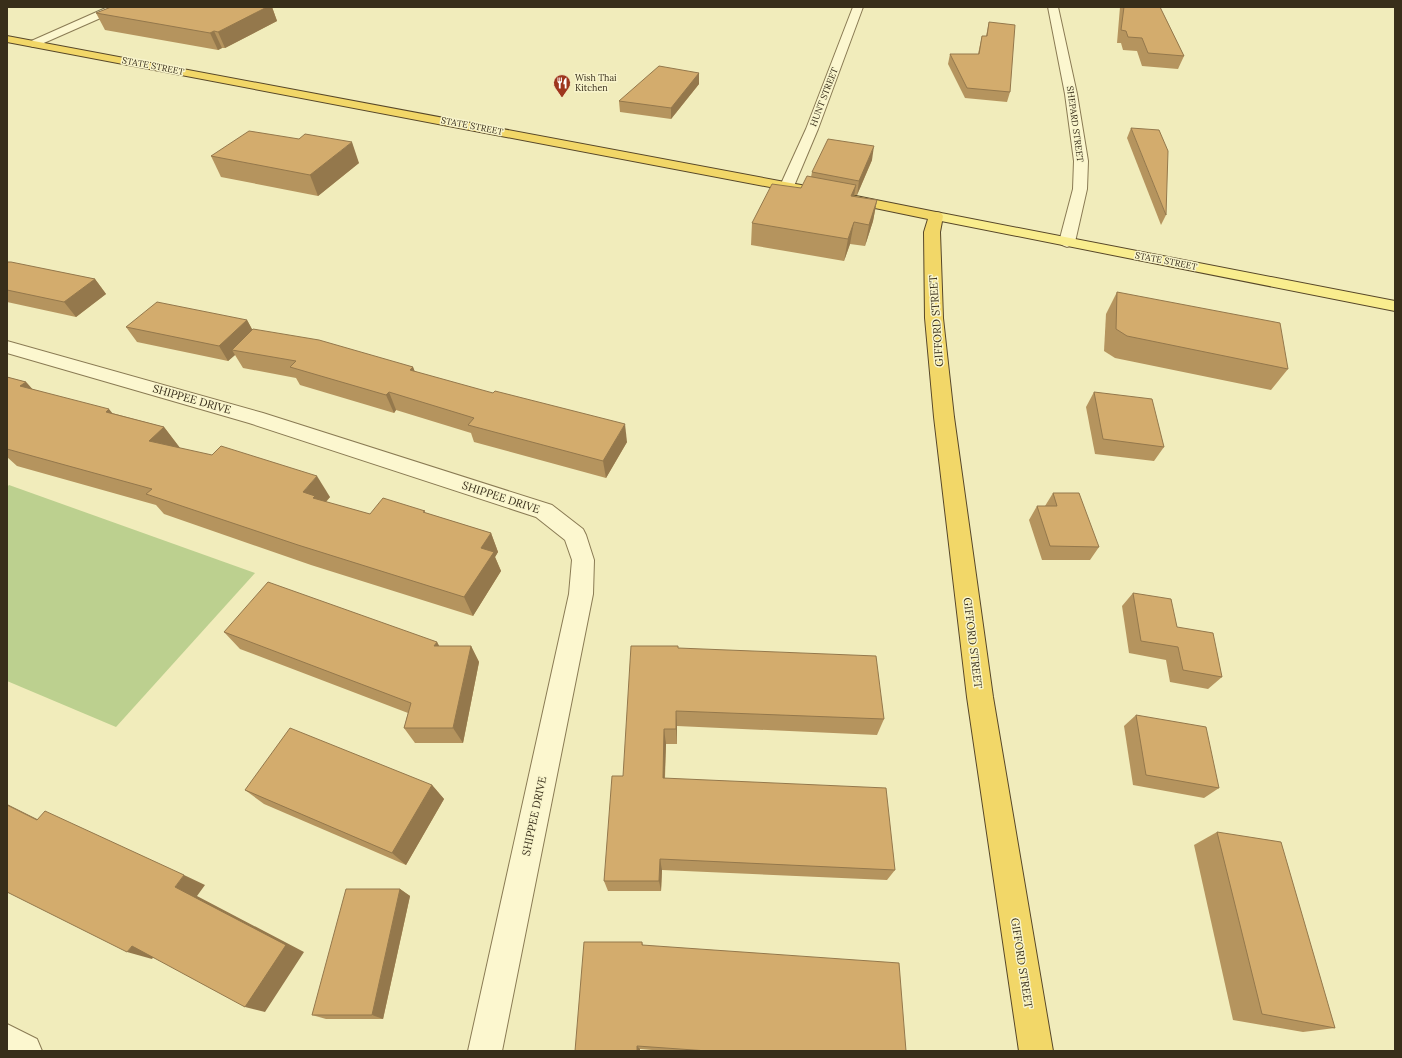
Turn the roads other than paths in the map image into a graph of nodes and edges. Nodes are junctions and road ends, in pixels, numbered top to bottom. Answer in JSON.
{"nodes":[{"id":1,"x":117,"y":7,"type":"edge"},
{"id":2,"x":858,"y":7,"type":"edge"},
{"id":3,"x":1053,"y":7,"type":"edge"},
{"id":4,"x":7,"y":39,"type":"edge"},
{"id":5,"x":33,"y":44,"type":"junction"},
{"id":6,"x":786,"y":186,"type":"junction"},
{"id":7,"x":809,"y":191,"type":"edge"},
{"id":8,"x":832,"y":195,"type":"edge"},
{"id":9,"x":934,"y":224,"type":"junction"},
{"id":10,"x":1067,"y":242,"type":"junction"},
{"id":11,"x":1395,"y":306,"type":"edge"},
{"id":12,"x":7,"y":347,"type":"edge"},
{"id":13,"x":7,"y":1040,"type":"edge"},
{"id":14,"x":25,"y":1051,"type":"edge"},
{"id":15,"x":485,"y":1051,"type":"edge"},
{"id":16,"x":1036,"y":1051,"type":"edge"}],
"edges":[{"from":1,"to":5,"type":"street"},
{"from":2,"to":6,"type":"street","name":"HUNT STREET"},
{"from":3,"to":10,"type":"street","name":"SHEPARD STREET"},
{"from":4,"to":5,"type":"highway","name":"STATE STREET"},
{"from":5,"to":6,"type":"highway","name":"STATE STREET"},
{"from":6,"to":7,"type":"highway","name":"STATE STREET"},
{"from":8,"to":9,"type":"highway","name":"STATE STREET"},
{"from":9,"to":10,"type":"main road","name":"STATE STREET"},
{"from":9,"to":16,"type":"highway","name":"GIFFORD STREET"},
{"from":10,"to":11,"type":"main road","name":"STATE STREET"},
{"from":12,"to":15,"type":"street","name":"SHIPPEE DRIVE"},
{"from":13,"to":14,"type":"street"}]}
